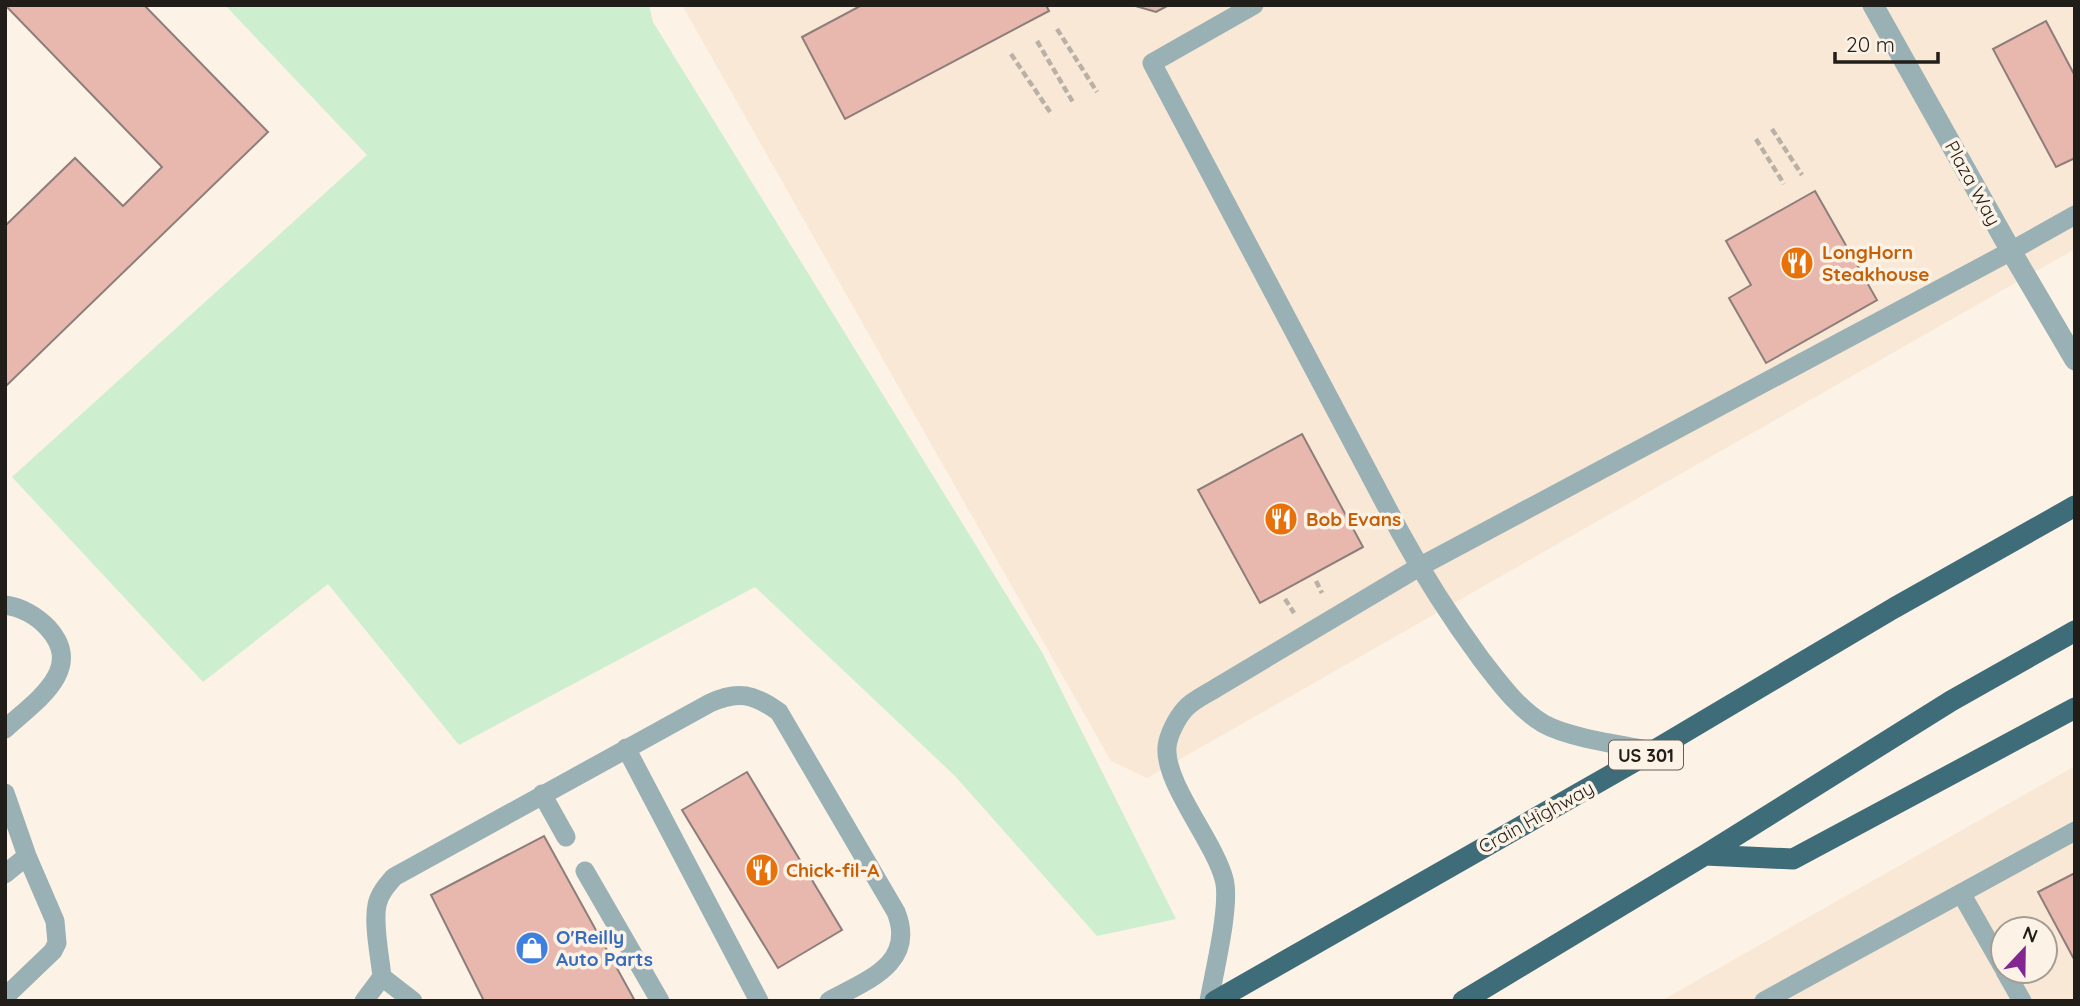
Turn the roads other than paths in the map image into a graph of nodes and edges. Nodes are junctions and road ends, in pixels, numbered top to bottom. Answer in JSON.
{"nodes":[{"id":1,"x":1254,"y":5,"type":"edge"},
{"id":2,"x":1873,"y":5,"type":"edge"},
{"id":3,"x":2075,"y":215,"type":"edge"},
{"id":4,"x":2011,"y":251,"type":"junction"},
{"id":5,"x":2075,"y":360,"type":"edge"},
{"id":6,"x":2075,"y":506,"type":"edge"},
{"id":7,"x":1419,"y":568,"type":"junction"},
{"id":8,"x":5,"y":605,"type":"edge"},
{"id":9,"x":2075,"y":631,"type":"edge"},
{"id":10,"x":2075,"y":708,"type":"edge"},
{"id":11,"x":5,"y":729,"type":"edge"},
{"id":12,"x":626,"y":748,"type":"junction"},
{"id":13,"x":1653,"y":751,"type":"junction"},
{"id":14,"x":5,"y":793,"type":"edge"},
{"id":15,"x":542,"y":794,"type":"junction"},
{"id":16,"x":2075,"y":831,"type":"edge"},
{"id":17,"x":566,"y":837,"type":"dead end"},
{"id":18,"x":1705,"y":855,"type":"junction"},
{"id":19,"x":27,"y":856,"type":"junction"},
{"id":20,"x":585,"y":871,"type":"dead end"},
{"id":21,"x":5,"y":874,"type":"edge"},
{"id":22,"x":1961,"y":894,"type":"junction"},
{"id":23,"x":1989,"y":943,"type":"edge"},
{"id":24,"x":382,"y":977,"type":"junction"},
{"id":25,"x":2013,"y":985,"type":"edge"},
{"id":26,"x":5,"y":997,"type":"edge"},
{"id":27,"x":1468,"y":1000,"type":"edge"},
{"id":28,"x":364,"y":1001,"type":"edge"},
{"id":29,"x":413,"y":1001,"type":"edge"},
{"id":30,"x":660,"y":1001,"type":"edge"},
{"id":31,"x":759,"y":1001,"type":"edge"},
{"id":32,"x":829,"y":1001,"type":"edge"},
{"id":33,"x":1209,"y":1001,"type":"edge"},
{"id":34,"x":1215,"y":1001,"type":"edge"},
{"id":35,"x":1764,"y":1001,"type":"edge"},
{"id":36,"x":2022,"y":1001,"type":"edge"}],
"edges":[{"from":1,"to":7,"type":"lane"},
{"from":2,"to":4,"type":"street","name":"Plaza Way"},
{"from":3,"to":4,"type":"lane"},
{"from":4,"to":5,"type":"street","name":"Plaza Way"},
{"from":4,"to":7,"type":"lane"},
{"from":6,"to":13,"type":"highway","name":"Crain Highway","number":"US 301"},
{"from":7,"to":13,"type":"lane"},
{"from":7,"to":33,"type":"lane"},
{"from":8,"to":11,"type":"lane"},
{"from":9,"to":18,"type":"highway"},
{"from":10,"to":18,"type":"highway"},
{"from":12,"to":15,"type":"lane"},
{"from":12,"to":31,"type":"lane"},
{"from":12,"to":32,"type":"lane"},
{"from":13,"to":34,"type":"highway","name":"Crain Highway","number":"US 301"},
{"from":14,"to":19,"type":"lane"},
{"from":15,"to":17,"type":"lane"},
{"from":15,"to":24,"type":"lane"},
{"from":16,"to":22,"type":"lane"},
{"from":18,"to":27,"type":"highway"},
{"from":19,"to":21,"type":"lane"},
{"from":19,"to":26,"type":"lane"},
{"from":20,"to":30,"type":"lane"},
{"from":22,"to":23,"type":"lane"},
{"from":22,"to":35,"type":"lane"},
{"from":24,"to":28,"type":"lane"},
{"from":24,"to":29,"type":"lane"},
{"from":25,"to":36,"type":"lane"}]}
